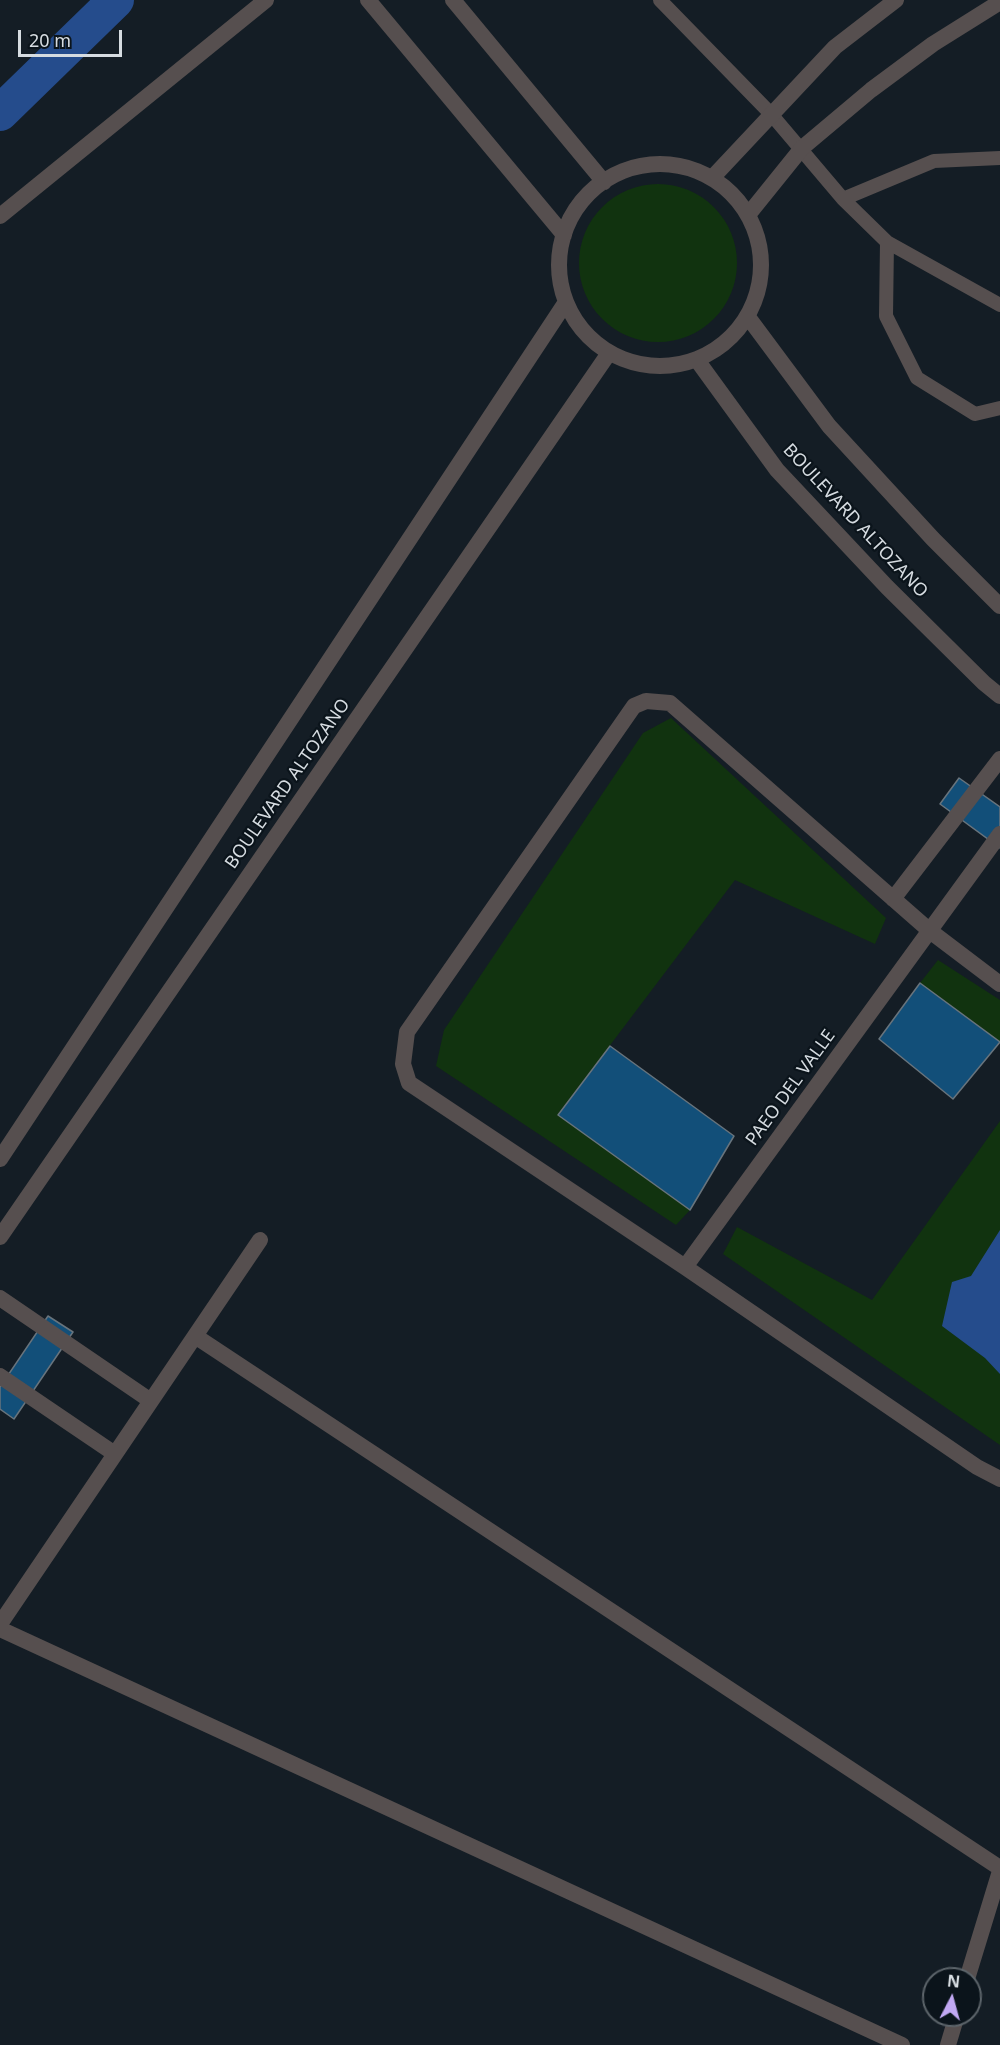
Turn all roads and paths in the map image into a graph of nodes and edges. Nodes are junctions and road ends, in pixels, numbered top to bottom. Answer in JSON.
{"nodes":[{"id":1,"x":266,"y":0,"type":"edge"},
{"id":2,"x":368,"y":0,"type":"edge"},
{"id":3,"x":453,"y":0,"type":"edge"},
{"id":4,"x":660,"y":0,"type":"edge"},
{"id":5,"x":896,"y":0,"type":"edge"},
{"id":6,"x":1000,"y":2,"type":"edge"},
{"id":7,"x":771,"y":114,"type":"junction"},
{"id":8,"x":802,"y":148,"type":"junction"},
{"id":9,"x":1000,"y":158,"type":"edge"},
{"id":10,"x":712,"y":178,"type":"junction"},
{"id":11,"x":604,"y":182,"type":"junction"},
{"id":12,"x":843,"y":199,"type":"junction"},
{"id":13,"x":748,"y":215,"type":"junction"},
{"id":14,"x":0,"y":216,"type":"edge"},
{"id":15,"x":564,"y":236,"type":"junction"},
{"id":16,"x":887,"y":242,"type":"junction"},
{"id":17,"x":566,"y":302,"type":"junction"},
{"id":18,"x":1000,"y":305,"type":"edge"},
{"id":19,"x":748,"y":316,"type":"junction"},
{"id":20,"x":609,"y":353,"type":"junction"},
{"id":21,"x":697,"y":360,"type":"junction"},
{"id":22,"x":1000,"y":408,"type":"edge"},
{"id":23,"x":1000,"y":606,"type":"edge"},
{"id":24,"x":1000,"y":696,"type":"edge"},
{"id":25,"x":1000,"y":759,"type":"edge"},
{"id":26,"x":1000,"y":834,"type":"edge"},
{"id":27,"x":893,"y":899,"type":"junction"},
{"id":28,"x":930,"y":931,"type":"junction"},
{"id":29,"x":1000,"y":984,"type":"edge"},
{"id":30,"x":0,"y":1159,"type":"edge"},
{"id":31,"x":0,"y":1237,"type":"edge"},
{"id":32,"x":260,"y":1240,"type":"dead end"},
{"id":33,"x":685,"y":1268,"type":"junction"},
{"id":34,"x":0,"y":1298,"type":"edge"},
{"id":35,"x":195,"y":1336,"type":"junction"},
{"id":36,"x":0,"y":1376,"type":"edge"},
{"id":37,"x":151,"y":1401,"type":"junction"},
{"id":38,"x":115,"y":1454,"type":"junction"},
{"id":39,"x":1000,"y":1479,"type":"edge"},
{"id":40,"x":0,"y":1624,"type":"edge"},
{"id":41,"x":0,"y":1629,"type":"edge"},
{"id":42,"x":1000,"y":1869,"type":"edge"},
{"id":43,"x":971,"y":1967,"type":"edge"},
{"id":44,"x":953,"y":2027,"type":"edge"},
{"id":45,"x":902,"y":2045,"type":"edge"},
{"id":46,"x":948,"y":2045,"type":"edge"}],
"edges":[{"from":1,"to":14,"type":"street"},
{"from":2,"to":15,"type":"street"},
{"from":3,"to":11,"type":"street"},
{"from":4,"to":7,"type":"lane"},
{"from":5,"to":7,"type":"street"},
{"from":6,"to":8,"type":"street"},
{"from":7,"to":8,"type":"lane"},
{"from":7,"to":10,"type":"street"},
{"from":8,"to":12,"type":"lane"},
{"from":8,"to":13,"type":"street"},
{"from":9,"to":12,"type":"lane"},
{"from":10,"to":11,"type":"street"},
{"from":10,"to":13,"type":"street"},
{"from":11,"to":15,"type":"street"},
{"from":12,"to":16,"type":"lane"},
{"from":13,"to":19,"type":"street"},
{"from":15,"to":17,"type":"street"},
{"from":16,"to":18,"type":"lane"},
{"from":16,"to":22,"type":"lane"},
{"from":17,"to":20,"type":"street"},
{"from":17,"to":30,"type":"street","name":"BOULEVARD ALTOZANO"},
{"from":19,"to":21,"type":"street"},
{"from":19,"to":23,"type":"street"},
{"from":20,"to":21,"type":"street"},
{"from":20,"to":31,"type":"street","name":"BOULEVARD ALTOZANO"},
{"from":21,"to":24,"type":"street","name":"BOULEVARD ALTOZANO"},
{"from":25,"to":27,"type":"street"},
{"from":26,"to":28,"type":"street","name":"PAEO DEL VALLE"},
{"from":27,"to":28,"type":"street"},
{"from":27,"to":33,"type":"street"},
{"from":28,"to":29,"type":"street"},
{"from":28,"to":33,"type":"street","name":"PAEO DEL VALLE"},
{"from":32,"to":35,"type":"street"},
{"from":33,"to":39,"type":"street"},
{"from":34,"to":37,"type":"street"},
{"from":35,"to":37,"type":"street"},
{"from":35,"to":42,"type":"street"},
{"from":36,"to":38,"type":"street"},
{"from":37,"to":38,"type":"street"},
{"from":38,"to":40,"type":"street"},
{"from":41,"to":45,"type":"street"},
{"from":42,"to":43,"type":"street"},
{"from":44,"to":46,"type":"street"}]}
